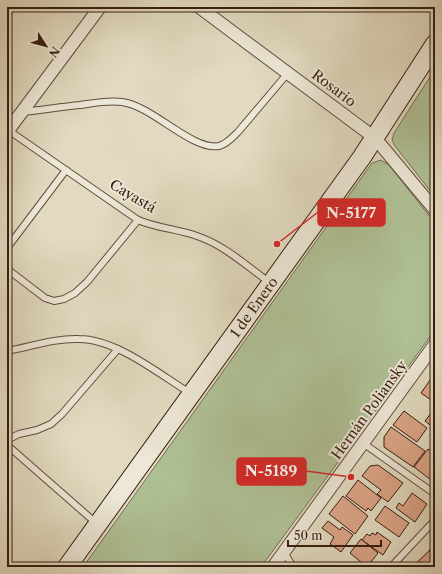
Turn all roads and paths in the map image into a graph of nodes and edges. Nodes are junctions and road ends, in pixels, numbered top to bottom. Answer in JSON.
{"nodes":[{"id":1,"x":100,"y":7,"type":"edge"},
{"id":2,"x":199,"y":7,"type":"edge"},
{"id":3,"x":435,"y":44,"type":"edge"},
{"id":4,"x":288,"y":73,"type":"junction"},
{"id":5,"x":22,"y":112,"type":"junction"},
{"id":6,"x":7,"y":130,"type":"edge"},
{"id":7,"x":375,"y":138,"type":"junction"},
{"id":8,"x":66,"y":170,"type":"junction"},
{"id":9,"x":435,"y":210,"type":"edge"},
{"id":10,"x":138,"y":220,"type":"junction"},
{"id":11,"x":7,"y":248,"type":"edge"},
{"id":12,"x":7,"y":268,"type":"edge"},
{"id":13,"x":271,"y":284,"type":"junction"},
{"id":14,"x":435,"y":344,"type":"edge"},
{"id":15,"x":118,"y":349,"type":"junction"},
{"id":16,"x":7,"y":351,"type":"edge"},
{"id":17,"x":191,"y":394,"type":"junction"},
{"id":18,"x":7,"y":440,"type":"edge"},
{"id":19,"x":363,"y":443,"type":"junction"},
{"id":20,"x":7,"y":445,"type":"edge"},
{"id":21,"x":435,"y":494,"type":"edge"},
{"id":22,"x":435,"y":520,"type":"edge"},
{"id":23,"x":97,"y":524,"type":"junction"},
{"id":24,"x":284,"y":552,"type":"junction"},
{"id":25,"x":67,"y":567,"type":"edge"},
{"id":26,"x":273,"y":567,"type":"edge"},
{"id":27,"x":293,"y":567,"type":"edge"},
{"id":28,"x":391,"y":567,"type":"edge"}],
"edges":[{"from":1,"to":5,"type":"street"},
{"from":2,"to":4,"type":"street","name":"Rosario"},
{"from":3,"to":7,"type":"main road","name":"1 de Enero"},
{"from":4,"to":5,"type":"lane"},
{"from":4,"to":7,"type":"street","name":"Rosario"},
{"from":5,"to":6,"type":"street"},
{"from":6,"to":8,"type":"lane","name":"Cayastá"},
{"from":7,"to":9,"type":"street","name":"Rosario"},
{"from":7,"to":13,"type":"main road","name":"1 de Enero"},
{"from":8,"to":10,"type":"lane","name":"Cayastá"},
{"from":8,"to":11,"type":"lane"},
{"from":10,"to":12,"type":"lane"},
{"from":10,"to":13,"type":"lane","name":"Cayastá"},
{"from":13,"to":17,"type":"main road","name":"1 de Enero"},
{"from":14,"to":19,"type":"street","name":"Hernán Poliansky"},
{"from":15,"to":16,"type":"lane"},
{"from":15,"to":17,"type":"lane"},
{"from":15,"to":18,"type":"lane"},
{"from":17,"to":23,"type":"main road","name":"1 de Enero"},
{"from":19,"to":21,"type":"lane"},
{"from":19,"to":24,"type":"street","name":"Hernán Poliansky"},
{"from":20,"to":23,"type":"lane"},
{"from":22,"to":28,"type":"lane"},
{"from":23,"to":25,"type":"main road","name":"1 de Enero"},
{"from":24,"to":26,"type":"street","name":"Hernán Poliansky"},
{"from":24,"to":27,"type":"lane"}]}
